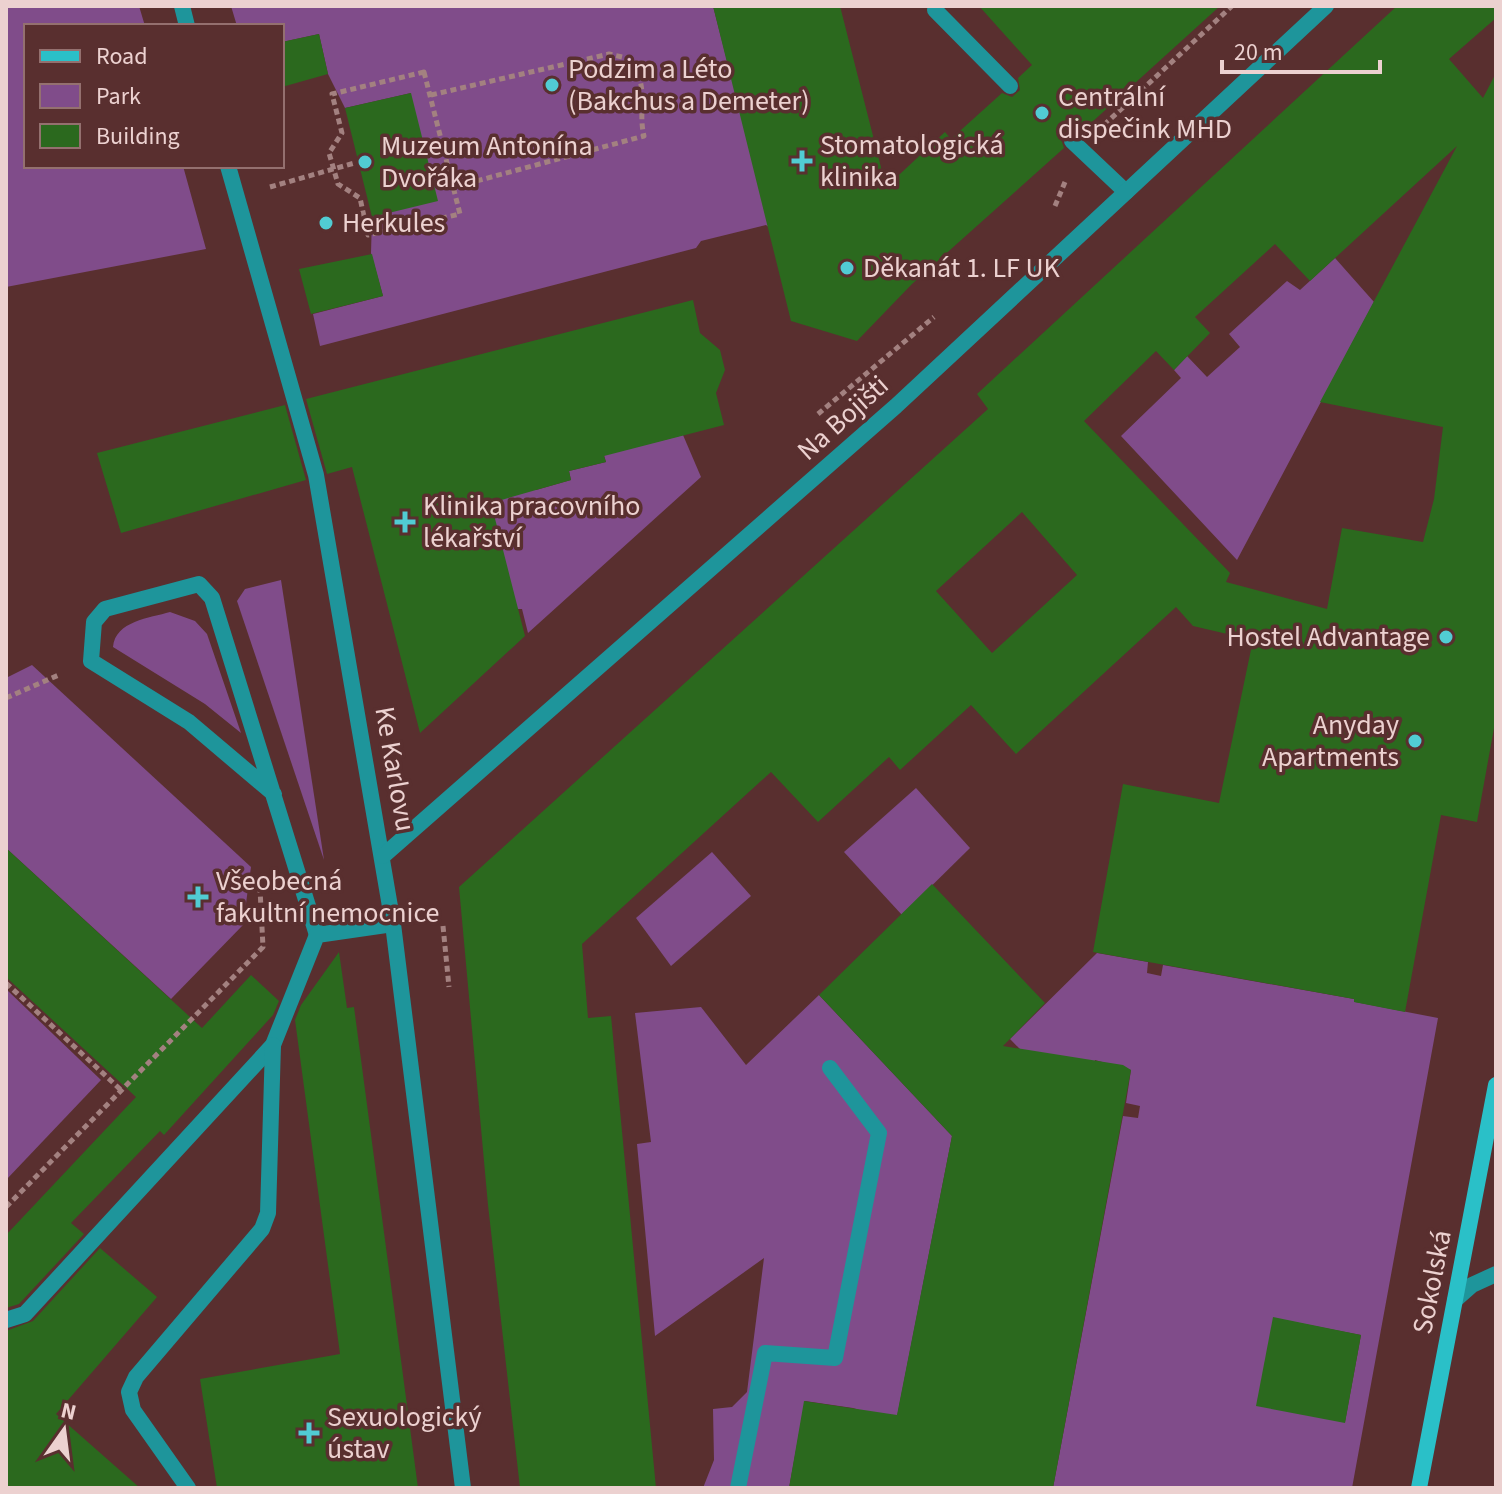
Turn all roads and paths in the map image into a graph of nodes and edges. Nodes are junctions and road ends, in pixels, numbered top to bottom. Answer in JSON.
{"nodes":[{"id":1,"x":1232,"y":6,"type":"edge"},
{"id":2,"x":1326,"y":6,"type":"edge"},
{"id":3,"x":935,"y":10,"type":"dead end"},
{"id":4,"x":1010,"y":86,"type":"dead end"},
{"id":5,"x":431,"y":95,"type":"junction"},
{"id":6,"x":1076,"y":144,"type":"junction"},
{"id":7,"x":358,"y":162,"type":"dead end"},
{"id":8,"x":229,"y":168,"type":"edge"},
{"id":9,"x":333,"y":169,"type":"junction"},
{"id":10,"x":269,"y":187,"type":"dead end"},
{"id":11,"x":454,"y":187,"type":"junction"},
{"id":12,"x":1126,"y":192,"type":"junction"},
{"id":13,"x":1049,"y":220,"type":"dead end"},
{"id":14,"x":940,"y":312,"type":"dead end"},
{"id":15,"x":818,"y":414,"type":"dead end"},
{"id":16,"x":91,"y":661,"type":"junction"},
{"id":17,"x":6,"y":698,"type":"edge"},
{"id":18,"x":274,"y":794,"type":"junction"},
{"id":19,"x":383,"y":856,"type":"junction"},
{"id":20,"x":267,"y":881,"type":"dead end"},
{"id":21,"x":393,"y":924,"type":"junction"},
{"id":22,"x":443,"y":926,"type":"dead end"},
{"id":23,"x":317,"y":935,"type":"junction"},
{"id":24,"x":6,"y":983,"type":"edge"},
{"id":25,"x":449,"y":987,"type":"dead end"},
{"id":26,"x":273,"y":1045,"type":"junction"},
{"id":27,"x":830,"y":1068,"type":"dead end"},
{"id":28,"x":1496,"y":1085,"type":"edge"},
{"id":29,"x":123,"y":1092,"type":"junction"},
{"id":30,"x":6,"y":1207,"type":"edge"},
{"id":31,"x":1496,"y":1274,"type":"edge"},
{"id":32,"x":1455,"y":1300,"type":"junction"},
{"id":33,"x":6,"y":1320,"type":"edge"},
{"id":34,"x":188,"y":1488,"type":"edge"},
{"id":35,"x":463,"y":1488,"type":"edge"},
{"id":36,"x":738,"y":1488,"type":"edge"},
{"id":37,"x":1419,"y":1488,"type":"edge"}],
"edges":[{"from":1,"to":6,"type":"path"},
{"from":2,"to":12,"type":"street","name":"Na Bojišti"},
{"from":3,"to":4,"type":"street"},
{"from":5,"to":9,"type":"path"},
{"from":5,"to":11,"type":"path"},
{"from":5,"to":11,"type":"path"},
{"from":6,"to":12,"type":"street"},
{"from":6,"to":13,"type":"path"},
{"from":7,"to":9,"type":"path"},
{"from":8,"to":19,"type":"street","name":"Ke Karlovu"},
{"from":9,"to":10,"type":"path"},
{"from":9,"to":11,"type":"path"},
{"from":12,"to":19,"type":"street","name":"Na Bojišti"},
{"from":14,"to":15,"type":"path"},
{"from":16,"to":17,"type":"path"},
{"from":16,"to":18,"type":"street"},
{"from":16,"to":18,"type":"street"},
{"from":18,"to":23,"type":"street"},
{"from":19,"to":21,"type":"street","name":"Ke Karlovu"},
{"from":20,"to":29,"type":"path"},
{"from":21,"to":23,"type":"street"},
{"from":21,"to":35,"type":"street","name":"Ke Karlovu"},
{"from":22,"to":25,"type":"path"},
{"from":23,"to":26,"type":"street"},
{"from":24,"to":29,"type":"path"},
{"from":26,"to":33,"type":"street"},
{"from":26,"to":34,"type":"street"},
{"from":27,"to":36,"type":"street"},
{"from":28,"to":32,"type":"main road","name":"Sokolská"},
{"from":29,"to":30,"type":"path"},
{"from":31,"to":32,"type":"street"},
{"from":32,"to":37,"type":"main road","name":"Sokolská"}]}
